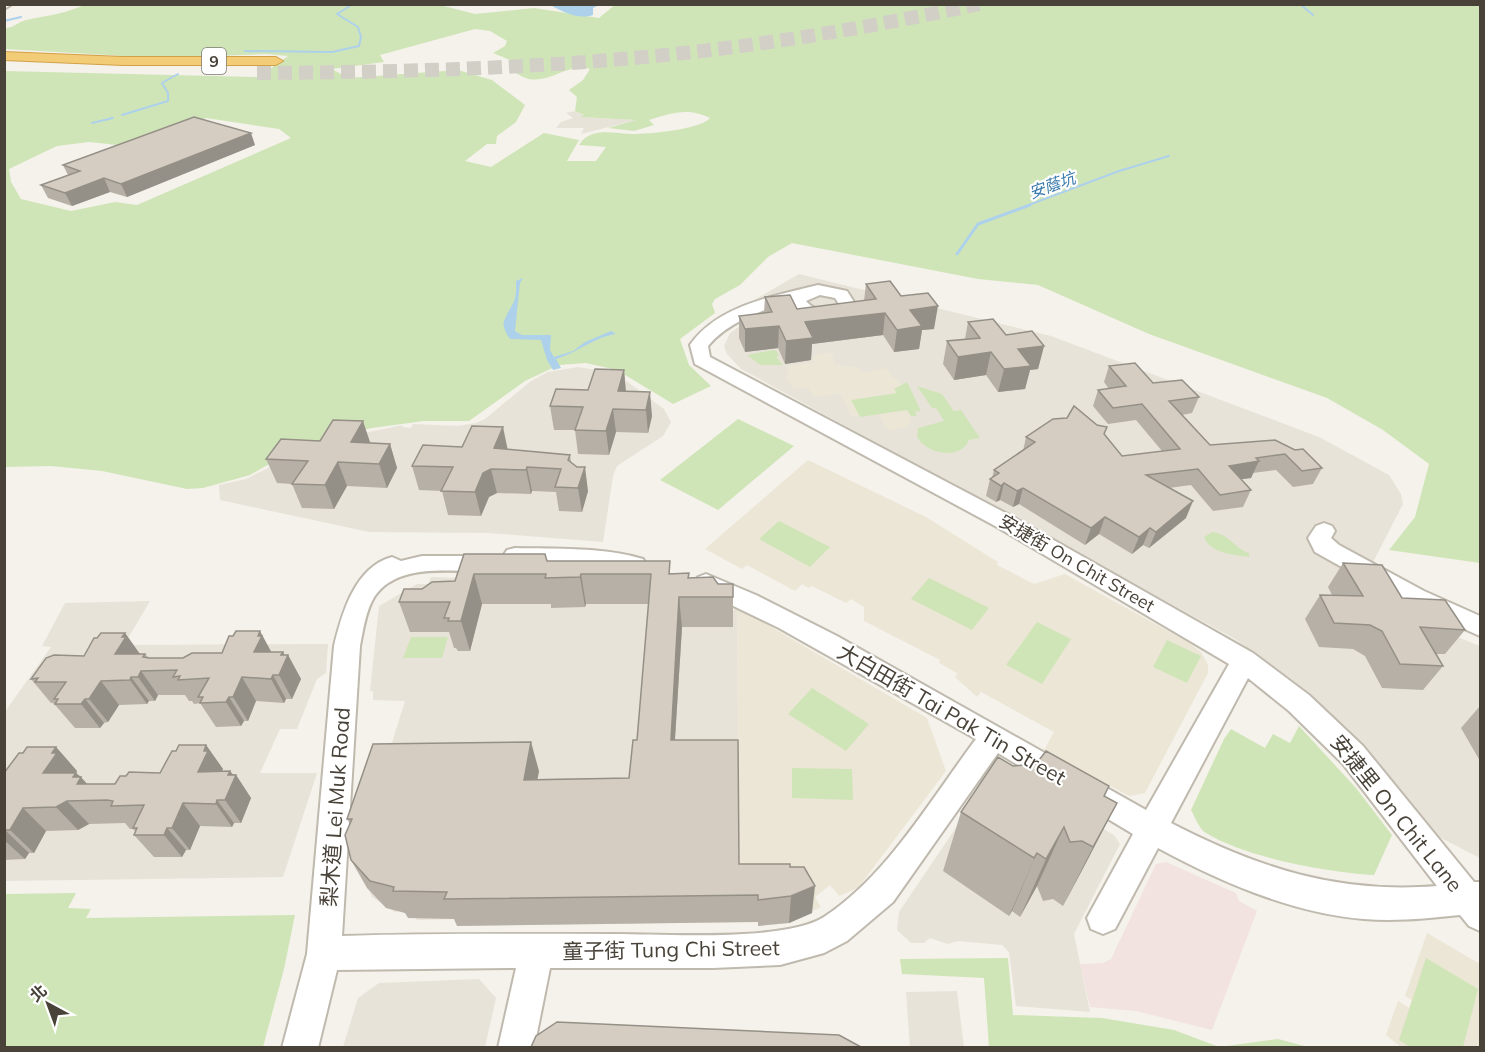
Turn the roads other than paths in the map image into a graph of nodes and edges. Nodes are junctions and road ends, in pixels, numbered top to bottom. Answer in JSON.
{"nodes":[{"id":1,"x":4,"y":56,"type":"edge"},
{"id":2,"x":276,"y":61,"type":"tunnel mouth"},
{"id":3,"x":4,"y":64,"type":"edge"},
{"id":4,"x":257,"y":73,"type":"tunnel mouth"},
{"id":5,"x":811,"y":291,"type":"junction"},
{"id":6,"x":761,"y":306,"type":"junction"},
{"id":7,"x":803,"y":309,"type":"junction"},
{"id":8,"x":1324,"y":531,"type":"dead end"},
{"id":9,"x":381,"y":574,"type":"junction"},
{"id":10,"x":686,"y":578,"type":"edge"},
{"id":11,"x":1480,"y":627,"type":"edge"},
{"id":12,"x":1244,"y":660,"type":"junction"},
{"id":13,"x":994,"y":736,"type":"junction"},
{"id":14,"x":1151,"y":830,"type":"junction"},
{"id":15,"x":1476,"y":903,"type":"edge"},
{"id":16,"x":1103,"y":918,"type":"dead end"},
{"id":17,"x":536,"y":952,"type":"junction"},
{"id":18,"x":324,"y":954,"type":"junction"},
{"id":19,"x":300,"y":1047,"type":"edge"},
{"id":20,"x":516,"y":1047,"type":"edge"}],
"edges":[{"from":1,"to":2,"type":"highway","number":"9"},
{"from":3,"to":4,"type":"highway","number":"9"},
{"from":5,"to":6,"type":"street","name":"安捷街 On Chit Street"},
{"from":5,"to":7,"type":"street"},
{"from":5,"to":7,"type":"street","name":"安捷街 On Chit Street"},
{"from":6,"to":7,"type":"street","name":"安捷街 On Chit Street"},
{"from":6,"to":12,"type":"street","name":"安捷街 On Chit Street"},
{"from":8,"to":11,"type":"street"},
{"from":9,"to":9,"type":"street"},
{"from":9,"to":18,"type":"street","name":"梨木道 Lei Muk Road"},
{"from":10,"to":13,"type":"street","name":"大白田街 Tai Pak Tin Street"},
{"from":12,"to":14,"type":"street"},
{"from":12,"to":15,"type":"street","name":"安捷里 On Chit Lane"},
{"from":13,"to":14,"type":"street","name":"大白田街 Tai Pak Tin Street"},
{"from":13,"to":17,"type":"street","name":"童子街 Tung Chi Street"},
{"from":14,"to":15,"type":"street","name":"大白田街 Tai Pak Tin Street"},
{"from":14,"to":16,"type":"street"},
{"from":17,"to":18,"type":"street","name":"童子街 Tung Chi Street"},
{"from":17,"to":20,"type":"street"},
{"from":18,"to":19,"type":"street","name":"梨木道 Lei Muk Road"}]}
